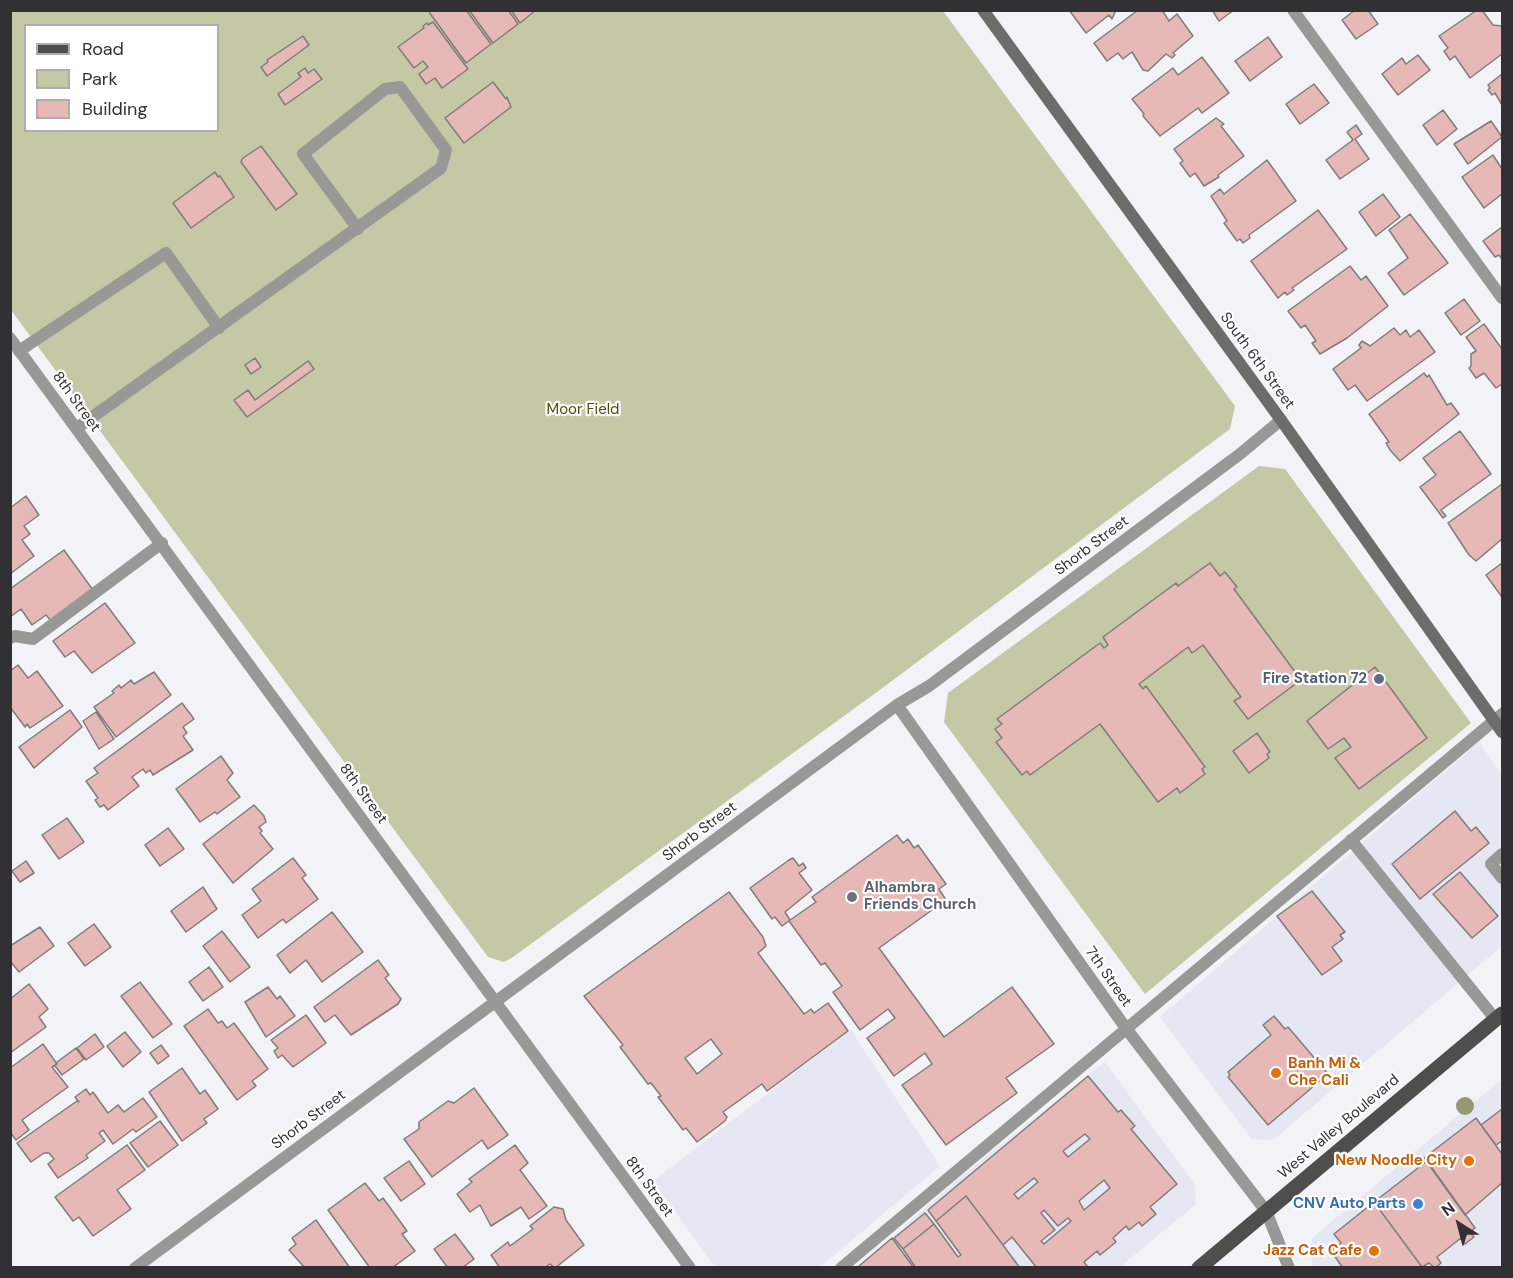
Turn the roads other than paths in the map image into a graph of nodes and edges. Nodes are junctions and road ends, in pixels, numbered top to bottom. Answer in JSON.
{"nodes":[{"id":1,"x":983,"y":10,"type":"edge"},
{"id":2,"x":1293,"y":10,"type":"edge"},
{"id":3,"x":358,"y":229,"type":"junction"},
{"id":4,"x":1503,"y":298,"type":"edge"},
{"id":5,"x":219,"y":328,"type":"junction"},
{"id":6,"x":10,"y":338,"type":"edge"},
{"id":7,"x":20,"y":351,"type":"junction"},
{"id":8,"x":1281,"y":420,"type":"junction"},
{"id":9,"x":77,"y":428,"type":"junction"},
{"id":10,"x":162,"y":543,"type":"junction"},
{"id":11,"x":10,"y":638,"type":"edge"},
{"id":12,"x":897,"y":705,"type":"junction"},
{"id":13,"x":1498,"y":717,"type":"edge"},
{"id":14,"x":1503,"y":732,"type":"edge"},
{"id":15,"x":1351,"y":840,"type":"junction"},
{"id":16,"x":1503,"y":854,"type":"edge"},
{"id":17,"x":1503,"y":878,"type":"edge"},
{"id":18,"x":495,"y":1003,"type":"junction"},
{"id":19,"x":1499,"y":1017,"type":"edge"},
{"id":20,"x":1125,"y":1027,"type":"junction"},
{"id":21,"x":1266,"y":1211,"type":"junction"},
{"id":22,"x":135,"y":1268,"type":"edge"},
{"id":23,"x":690,"y":1268,"type":"edge"},
{"id":24,"x":841,"y":1268,"type":"edge"},
{"id":25,"x":1199,"y":1268,"type":"edge"},
{"id":26,"x":1289,"y":1268,"type":"edge"}],
"edges":[{"from":1,"to":8,"type":"street","name":"South 6th Street"},
{"from":2,"to":4,"type":"street"},
{"from":3,"to":3,"type":"street"},
{"from":3,"to":5,"type":"street"},
{"from":5,"to":7,"type":"street"},
{"from":5,"to":9,"type":"street"},
{"from":6,"to":7,"type":"street","name":"8th Street"},
{"from":7,"to":9,"type":"street","name":"8th Street"},
{"from":8,"to":12,"type":"street","name":"Shorb Street"},
{"from":8,"to":13,"type":"street","name":"South 6th Street"},
{"from":9,"to":10,"type":"street","name":"8th Street"},
{"from":10,"to":11,"type":"street"},
{"from":10,"to":18,"type":"street","name":"8th Street"},
{"from":12,"to":18,"type":"street","name":"Shorb Street"},
{"from":12,"to":20,"type":"street","name":"7th Street"},
{"from":13,"to":14,"type":"street","name":"South 6th Street"},
{"from":13,"to":15,"type":"street"},
{"from":15,"to":19,"type":"street"},
{"from":15,"to":20,"type":"street"},
{"from":16,"to":17,"type":"street"},
{"from":18,"to":22,"type":"street","name":"Shorb Street"},
{"from":18,"to":23,"type":"street","name":"8th Street"},
{"from":19,"to":21,"type":"main road","name":"West Valley Boulevard"},
{"from":20,"to":21,"type":"street","name":"7th Street"},
{"from":20,"to":24,"type":"street"},
{"from":21,"to":25,"type":"main road","name":"West Valley Boulevard"},
{"from":21,"to":26,"type":"street","name":"7th Street"}]}
